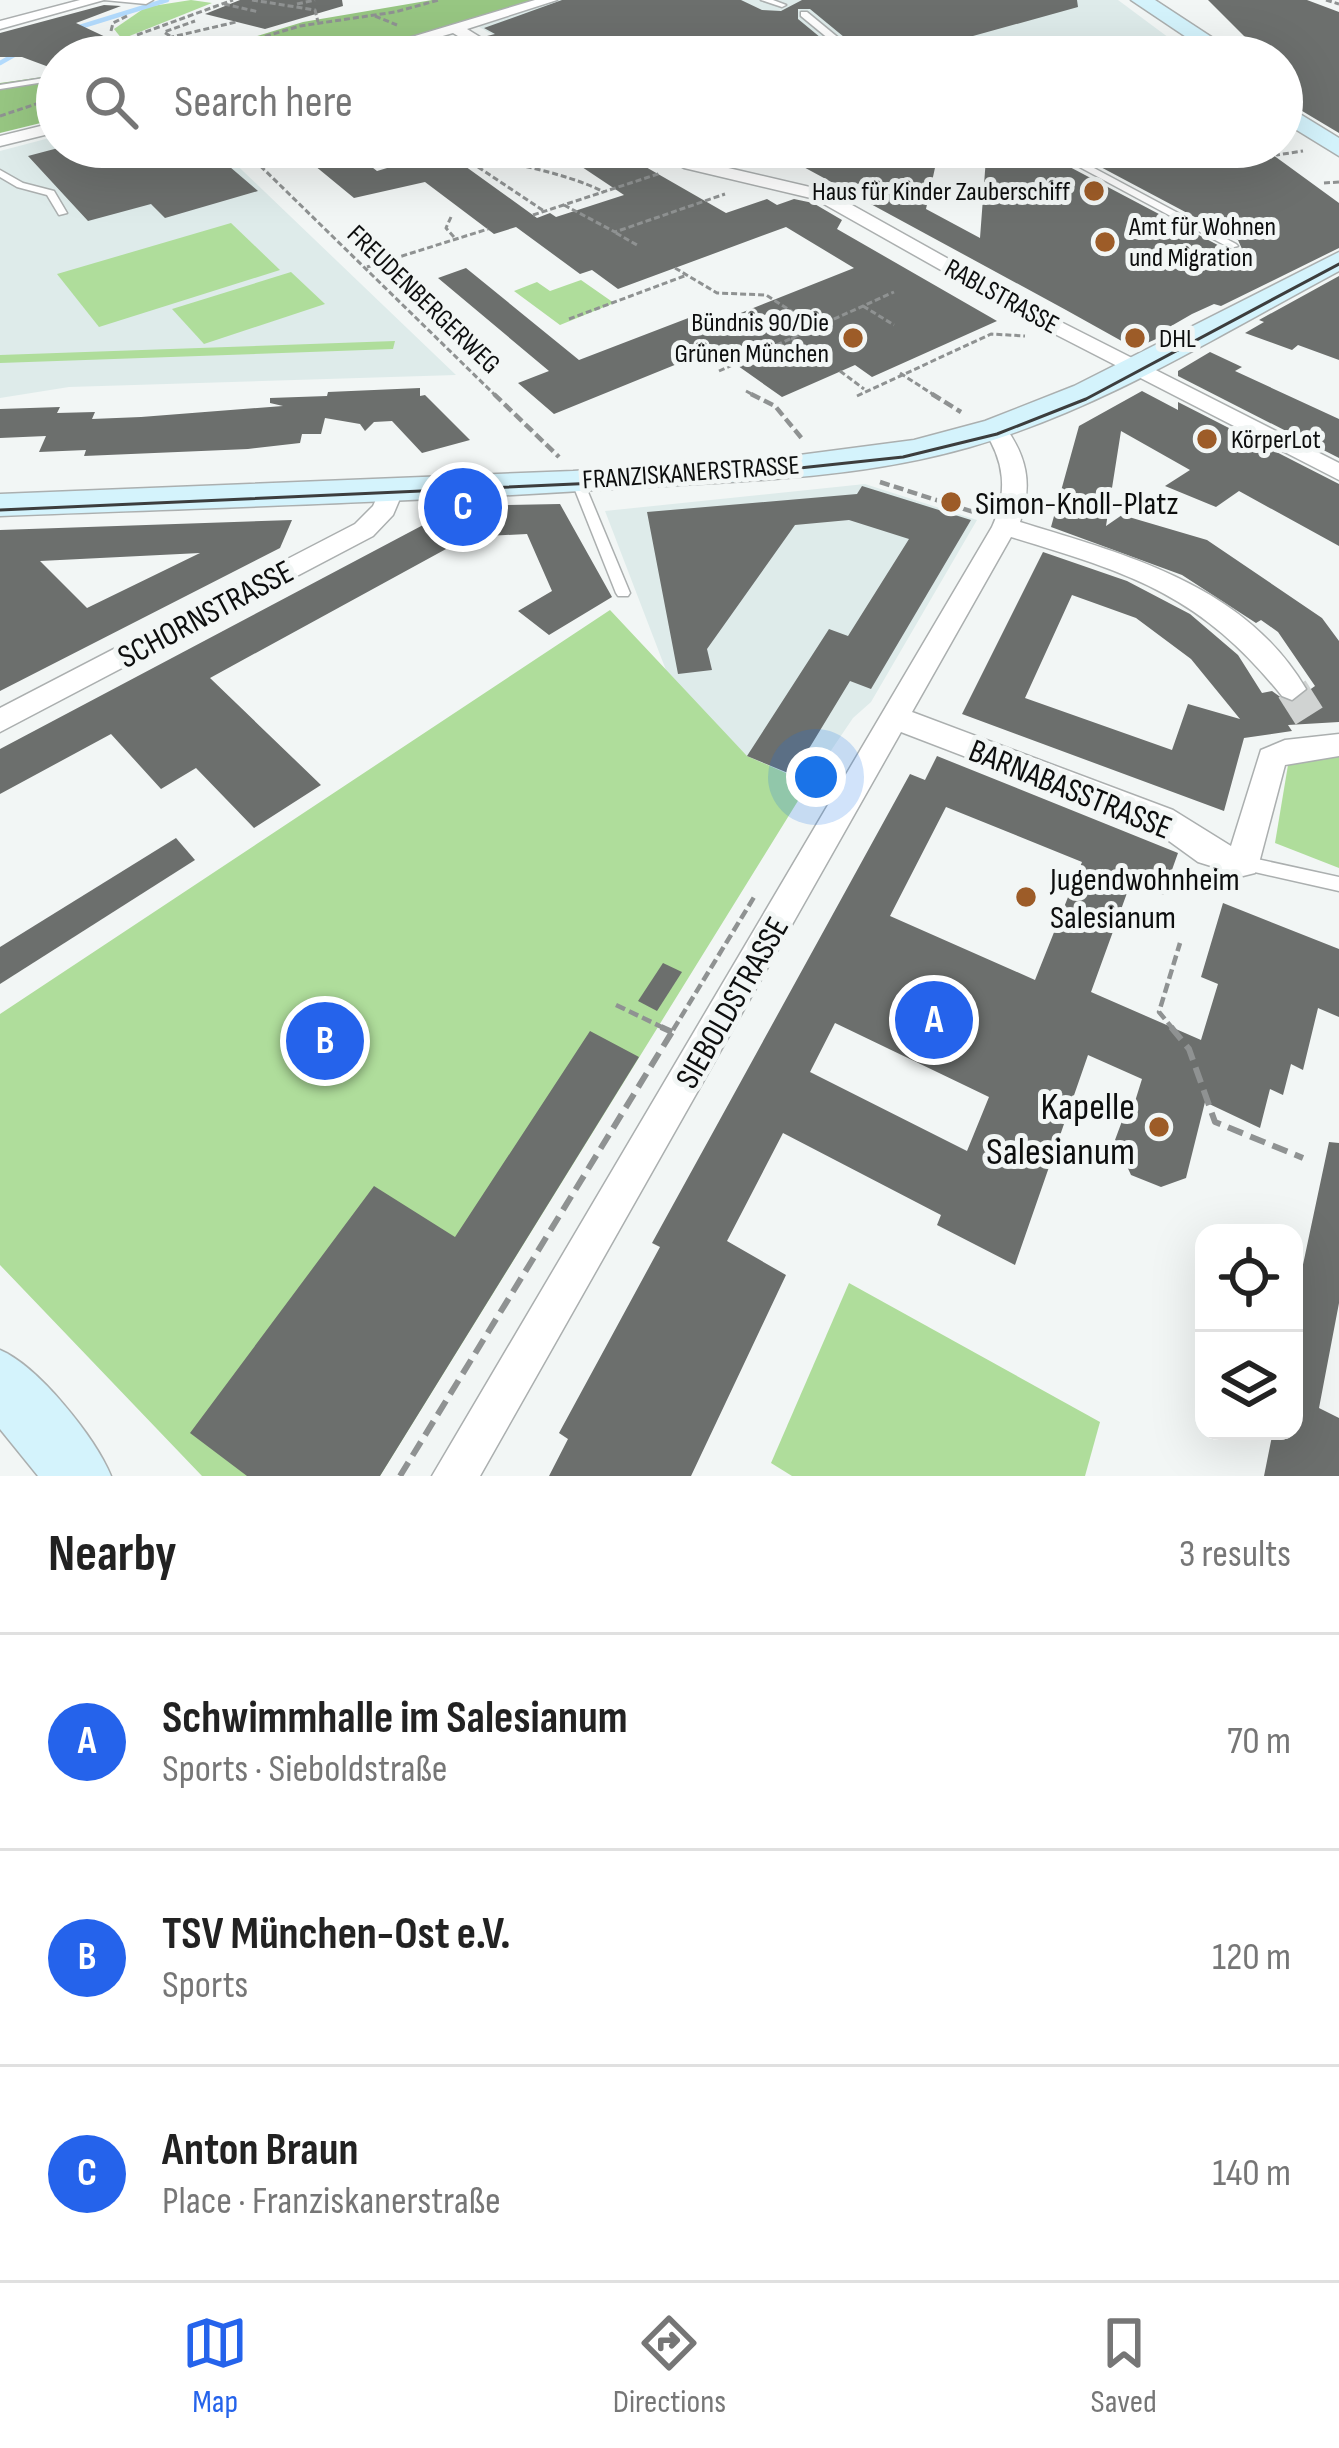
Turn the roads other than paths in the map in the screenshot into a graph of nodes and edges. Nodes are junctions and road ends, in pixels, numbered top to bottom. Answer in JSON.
{"nodes":[{"id":1,"x":34,"y":0,"type":"edge"},
{"id":2,"x":98,"y":0,"type":"edge"},
{"id":3,"x":112,"y":0,"type":"edge"},
{"id":4,"x":550,"y":0,"type":"edge"},
{"id":5,"x":765,"y":0,"type":"edge"},
{"id":6,"x":1118,"y":0,"type":"edge"},
{"id":7,"x":1141,"y":0,"type":"edge"},
{"id":8,"x":140,"y":5,"type":"edge"},
{"id":9,"x":782,"y":5,"type":"dead end"},
{"id":10,"x":53,"y":10,"type":"junction"},
{"id":11,"x":804,"y":14,"type":"dead end"},
{"id":12,"x":0,"y":25,"type":"edge"},
{"id":13,"x":458,"y":30,"type":"junction"},
{"id":14,"x":427,"y":36,"type":"edge"},
{"id":15,"x":468,"y":36,"type":"edge"},
{"id":16,"x":831,"y":36,"type":"edge"},
{"id":17,"x":1171,"y":36,"type":"edge"},
{"id":18,"x":1198,"y":36,"type":"edge"},
{"id":19,"x":36,"y":81,"type":"edge"},
{"id":20,"x":0,"y":87,"type":"edge"},
{"id":21,"x":1303,"y":105,"type":"edge"},
{"id":22,"x":1303,"y":124,"type":"edge"},
{"id":23,"x":1339,"y":129,"type":"edge"},
{"id":24,"x":36,"y":132,"type":"edge"},
{"id":25,"x":0,"y":141,"type":"edge"},
{"id":26,"x":1339,"y":148,"type":"edge"},
{"id":27,"x":706,"y":168,"type":"edge"},
{"id":28,"x":1088,"y":168,"type":"edge"},
{"id":29,"x":0,"y":173,"type":"edge"},
{"id":30,"x":62,"y":213,"type":"dead end"},
{"id":31,"x":1234,"y":246,"type":"dead end"},
{"id":32,"x":1339,"y":260,"type":"edge"},
{"id":33,"x":1137,"y":370,"type":"junction"},
{"id":34,"x":980,"y":422,"type":"junction"},
{"id":35,"x":1339,"y":473,"type":"edge"},
{"id":36,"x":577,"y":480,"type":"junction"},
{"id":37,"x":392,"y":488,"type":"junction"},
{"id":38,"x":0,"y":505,"type":"edge"},
{"id":39,"x":1006,"y":524,"type":"junction"},
{"id":40,"x":623,"y":593,"type":"dead end"},
{"id":41,"x":1292,"y":689,"type":"tunnel mouth"},
{"id":42,"x":896,"y":718,"type":"junction"},
{"id":43,"x":0,"y":721,"type":"edge"},
{"id":44,"x":1327,"y":737,"type":"edge"},
{"id":45,"x":1243,"y":862,"type":"junction"},
{"id":46,"x":1339,"y":884,"type":"edge"},
{"id":47,"x":0,"y":1381,"type":"edge"},
{"id":48,"x":79,"y":1476,"type":"edge"},
{"id":49,"x":455,"y":1476,"type":"edge"}],
"edges":[{"from":1,"to":10,"type":"street"},
{"from":2,"to":10,"type":"street"},
{"from":3,"to":8,"type":"street"},
{"from":4,"to":13,"type":"street"},
{"from":5,"to":9,"type":"lane"},
{"from":6,"to":17,"type":"main road"},
{"from":7,"to":18,"type":"main road"},
{"from":10,"to":12,"type":"street"},
{"from":11,"to":16,"type":"lane"},
{"from":13,"to":14,"type":"street"},
{"from":13,"to":15,"type":"street"},
{"from":19,"to":20,"type":"lane"},
{"from":21,"to":23,"type":"main road"},
{"from":22,"to":26,"type":"main road"},
{"from":24,"to":25,"type":"street"},
{"from":27,"to":33,"type":"street","name":"RABLSTRASSE"},
{"from":28,"to":31,"type":"lane"},
{"from":29,"to":30,"type":"lane"},
{"from":32,"to":33,"type":"main road","name":"FRANZISKANERSTRASSE"},
{"from":33,"to":34,"type":"main road","name":"FRANZISKANERSTRASSE"},
{"from":33,"to":35,"type":"street","name":"RABLSTRASSE"},
{"from":34,"to":36,"type":"main road","name":"FRANZISKANERSTRASSE"},
{"from":34,"to":39,"type":"street"},
{"from":36,"to":37,"type":"main road","name":"FRANZISKANERSTRASSE"},
{"from":36,"to":40,"type":"lane"},
{"from":37,"to":38,"type":"main road","name":"FRANZISKANERSTRASSE"},
{"from":37,"to":43,"type":"street","name":"SCHORNSTRASSE"},
{"from":39,"to":41,"type":"street"},
{"from":39,"to":42,"type":"street","name":"SIEBOLDSTRASSE"},
{"from":42,"to":45,"type":"street","name":"BARNABASSTRASSE"},
{"from":42,"to":49,"type":"street","name":"SIEBOLDSTRASSE"},
{"from":44,"to":45,"type":"street"},
{"from":45,"to":46,"type":"lane"},
{"from":47,"to":48,"type":"main road"}]}
